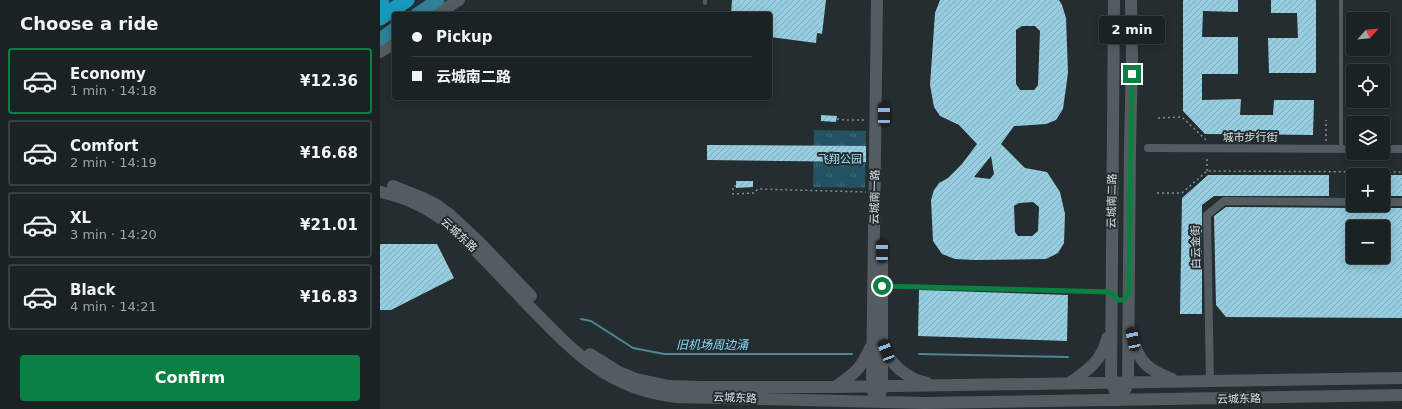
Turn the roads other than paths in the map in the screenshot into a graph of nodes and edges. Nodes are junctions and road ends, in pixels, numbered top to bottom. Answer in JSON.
{"nodes":[{"id":1,"x":407,"y":0,"type":"edge"},
{"id":2,"x":438,"y":0,"type":"edge"},
{"id":3,"x":458,"y":0,"type":"edge"},
{"id":4,"x":877,"y":0,"type":"edge"},
{"id":5,"x":885,"y":0,"type":"edge"},
{"id":6,"x":1114,"y":0,"type":"edge"},
{"id":7,"x":1131,"y":0,"type":"edge"},
{"id":8,"x":1341,"y":0,"type":"edge"},
{"id":9,"x":420,"y":12,"type":"edge"},
{"id":10,"x":441,"y":12,"type":"edge"},
{"id":11,"x":380,"y":18,"type":"edge"},
{"id":12,"x":392,"y":30,"type":"edge"},
{"id":13,"x":380,"y":39,"type":"edge"},
{"id":14,"x":392,"y":44,"type":"edge"},
{"id":15,"x":380,"y":52,"type":"edge"},
{"id":16,"x":1148,"y":148,"type":"dead end"},
{"id":17,"x":1341,"y":149,"type":"junction"},
{"id":18,"x":1346,"y":149,"type":"edge"},
{"id":19,"x":1390,"y":149,"type":"edge"},
{"id":20,"x":1402,"y":149,"type":"edge"},
{"id":21,"x":380,"y":184,"type":"edge"},
{"id":22,"x":380,"y":192,"type":"edge"},
{"id":23,"x":1346,"y":202,"type":"edge"},
{"id":24,"x":1390,"y":202,"type":"edge"},
{"id":25,"x":1402,"y":202,"type":"edge"},
{"id":26,"x":882,"y":286,"type":"junction"},
{"id":27,"x":1111,"y":292,"type":"junction"},
{"id":28,"x":1129,"y":293,"type":"junction"},
{"id":29,"x":1111,"y":315,"type":"junction"},
{"id":30,"x":1128,"y":315,"type":"junction"},
{"id":31,"x":877,"y":341,"type":"junction"},
{"id":32,"x":1402,"y":378,"type":"edge"},
{"id":33,"x":1180,"y":382,"type":"junction"},
{"id":34,"x":1210,"y":382,"type":"junction"},
{"id":35,"x":1111,"y":383,"type":"junction"},
{"id":36,"x":1128,"y":383,"type":"junction"},
{"id":37,"x":1069,"y":384,"type":"junction"},
{"id":38,"x":940,"y":385,"type":"junction"},
{"id":39,"x":924,"y":386,"type":"junction"},
{"id":40,"x":835,"y":387,"type":"junction"},
{"id":41,"x":877,"y":387,"type":"junction"},
{"id":42,"x":1402,"y":395,"type":"edge"},
{"id":43,"x":1120,"y":400,"type":"junction"},
{"id":44,"x":877,"y":403,"type":"junction"},
{"id":45,"x":925,"y":403,"type":"junction"}],
"edges":[{"from":1,"to":11,"type":"highway"},
{"from":2,"to":9,"type":"main road"},
{"from":3,"to":10,"type":"main road"},
{"from":4,"to":31,"type":"main road","name":"云城南一路"},
{"from":5,"to":26,"type":"main road","name":"云城南一路"},
{"from":6,"to":27,"type":"main road","name":"云城南二路"},
{"from":7,"to":28,"type":"main road","name":"云城南二路"},
{"from":8,"to":17,"type":"lane"},
{"from":12,"to":13,"type":"main road"},
{"from":14,"to":15,"type":"main road"},
{"from":16,"to":17,"type":"street","name":"城市步行街"},
{"from":17,"to":18,"type":"street","name":"城市步行街"},
{"from":19,"to":20,"type":"street"},
{"from":21,"to":40,"type":"main road","name":"云城东路"},
{"from":22,"to":44,"type":"main road","name":"云城东路"},
{"from":23,"to":34,"type":"street","name":"白云金街"},
{"from":24,"to":25,"type":"street"},
{"from":26,"to":27,"type":"lane"},
{"from":26,"to":31,"type":"main road","name":"云城南一路"},
{"from":27,"to":28,"type":"main road"},
{"from":27,"to":29,"type":"main road","name":"云城南二路"},
{"from":28,"to":30,"type":"main road","name":"云城南二路"},
{"from":29,"to":35,"type":"main road","name":"云城南二路"},
{"from":29,"to":37,"type":"main road"},
{"from":30,"to":33,"type":"main road"},
{"from":30,"to":36,"type":"main road"},
{"from":31,"to":38,"type":"main road"},
{"from":31,"to":40,"type":"main road"},
{"from":31,"to":41,"type":"main road","name":"云城南一路"},
{"from":32,"to":34,"type":"main road","name":"云城东路"},
{"from":33,"to":34,"type":"main road","name":"云城东路"},
{"from":33,"to":36,"type":"main road","name":"云城东路"},
{"from":35,"to":36,"type":"main road","name":"云城东路"},
{"from":35,"to":37,"type":"main road","name":"云城东路"},
{"from":35,"to":43,"type":"main road","name":"云城南二路"},
{"from":36,"to":43,"type":"main road"},
{"from":37,"to":38,"type":"main road","name":"云城东路"},
{"from":38,"to":39,"type":"main road","name":"云城东路"},
{"from":39,"to":41,"type":"main road","name":"云城东路"},
{"from":39,"to":45,"type":"main road"},
{"from":40,"to":41,"type":"main road","name":"云城东路"},
{"from":41,"to":44,"type":"main road","name":"云城南一路"},
{"from":42,"to":43,"type":"main road","name":"云城东路"},
{"from":43,"to":45,"type":"main road","name":"云城东路"},
{"from":44,"to":45,"type":"main road","name":"云城东路"}]}
